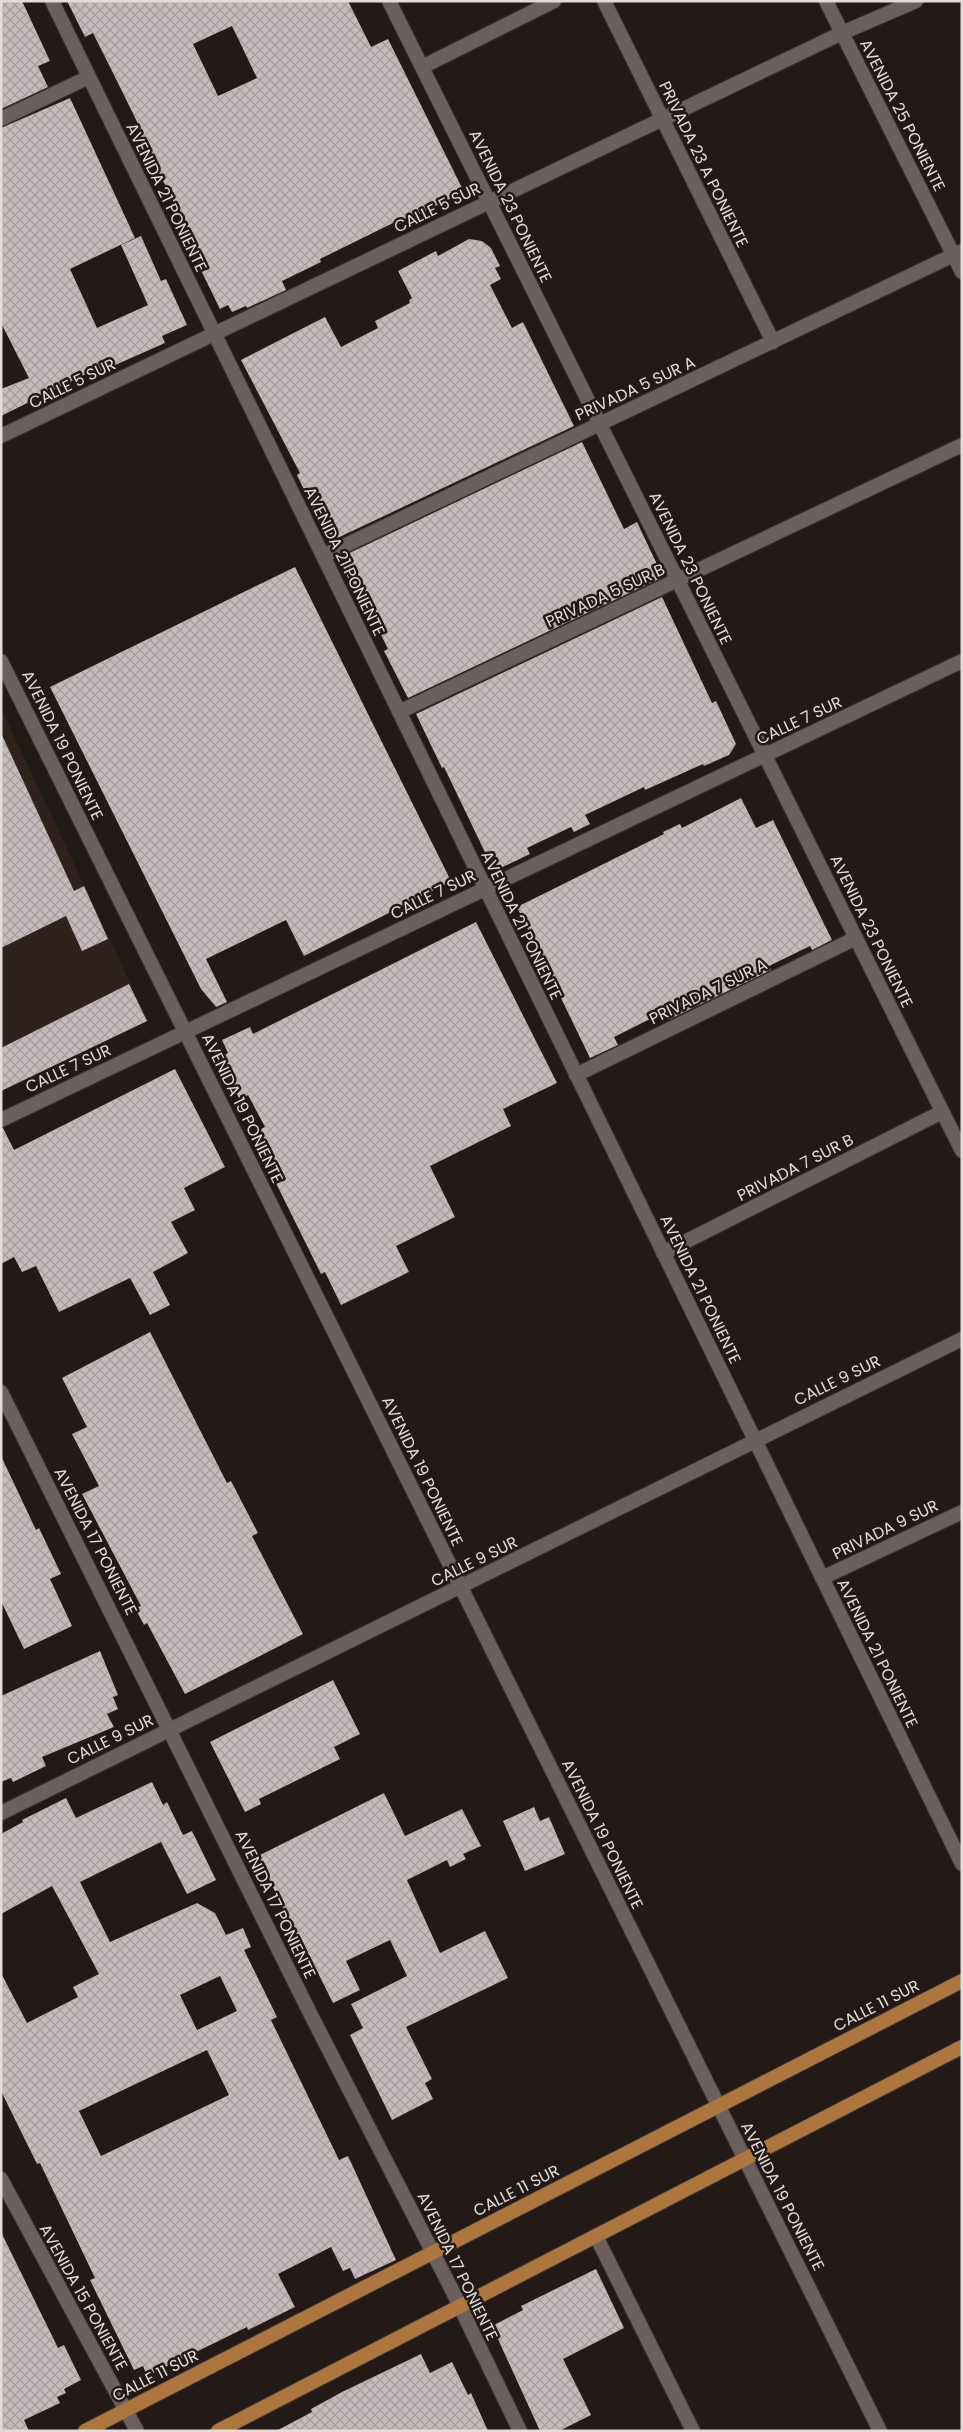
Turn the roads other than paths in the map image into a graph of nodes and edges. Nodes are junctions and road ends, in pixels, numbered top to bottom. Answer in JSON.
{"nodes":[{"id":1,"x":52,"y":1,"type":"edge"},
{"id":2,"x":389,"y":1,"type":"edge"},
{"id":3,"x":554,"y":1,"type":"edge"},
{"id":4,"x":604,"y":1,"type":"edge"},
{"id":5,"x":826,"y":1,"type":"edge"},
{"id":6,"x":916,"y":1,"type":"edge"},
{"id":7,"x":842,"y":33,"type":"junction"},
{"id":8,"x":422,"y":67,"type":"junction"},
{"id":9,"x":89,"y":77,"type":"junction"},
{"id":10,"x":1,"y":119,"type":"edge"},
{"id":11,"x":662,"y":119,"type":"junction"},
{"id":12,"x":489,"y":202,"type":"junction"},
{"id":13,"x":958,"y":253,"type":"edge"},
{"id":14,"x":962,"y":272,"type":"edge"},
{"id":15,"x":214,"y":334,"type":"junction"},
{"id":16,"x":773,"y":342,"type":"junction"},
{"id":17,"x":600,"y":424,"type":"junction"},
{"id":18,"x":1,"y":436,"type":"edge"},
{"id":19,"x":962,"y":444,"type":"edge"},
{"id":20,"x":323,"y":556,"type":"junction"},
{"id":21,"x":678,"y":580,"type":"junction"},
{"id":22,"x":1,"y":661,"type":"edge"},
{"id":23,"x":962,"y":661,"type":"edge"},
{"id":24,"x":399,"y":712,"type":"junction"},
{"id":25,"x":765,"y":755,"type":"junction"},
{"id":26,"x":485,"y":889,"type":"junction"},
{"id":27,"x":856,"y":938,"type":"junction"},
{"id":28,"x":185,"y":1032,"type":"junction"},
{"id":29,"x":576,"y":1075,"type":"junction"},
{"id":30,"x":942,"y":1112,"type":"junction"},
{"id":31,"x":1,"y":1120,"type":"edge"},
{"id":32,"x":962,"y":1151,"type":"edge"},
{"id":33,"x":663,"y":1253,"type":"junction"},
{"id":34,"x":962,"y":1339,"type":"edge"},
{"id":35,"x":1,"y":1392,"type":"edge"},
{"id":36,"x":755,"y":1439,"type":"junction"},
{"id":37,"x":962,"y":1512,"type":"edge"},
{"id":38,"x":822,"y":1578,"type":"junction"},
{"id":39,"x":461,"y":1587,"type":"junction"},
{"id":40,"x":170,"y":1729,"type":"junction"},
{"id":41,"x":1,"y":1813,"type":"edge"},
{"id":42,"x":962,"y":1864,"type":"edge"},
{"id":43,"x":962,"y":1981,"type":"edge"},
{"id":44,"x":962,"y":2048,"type":"edge"},
{"id":45,"x":718,"y":2106,"type":"junction"},
{"id":46,"x":745,"y":2159,"type":"junction"},
{"id":47,"x":3,"y":2188,"type":"edge"},
{"id":48,"x":596,"y":2236,"type":"junction"},
{"id":49,"x":433,"y":2252,"type":"junction"},
{"id":50,"x":459,"y":2306,"type":"junction"},
{"id":51,"x":126,"y":2410,"type":"junction"},
{"id":52,"x":86,"y":2431,"type":"edge"},
{"id":53,"x":137,"y":2431,"type":"edge"},
{"id":54,"x":218,"y":2431,"type":"edge"},
{"id":55,"x":520,"y":2431,"type":"edge"},
{"id":56,"x":693,"y":2431,"type":"edge"},
{"id":57,"x":880,"y":2431,"type":"edge"}],
"edges":[{"from":1,"to":9,"type":"street","name":"AVENIDA 21 PONIENTE"},
{"from":2,"to":8,"type":"street","name":"AVENIDA 23 PONIENTE"},
{"from":3,"to":8,"type":"street"},
{"from":4,"to":11,"type":"street","name":"PRIVADA 23 A PONIENTE"},
{"from":5,"to":7,"type":"street","name":"AVENIDA 25 PONIENTE"},
{"from":6,"to":7,"type":"street","name":"CALLE 5 SUR"},
{"from":7,"to":11,"type":"street","name":"CALLE 5 SUR"},
{"from":7,"to":13,"type":"street","name":"AVENIDA 25 PONIENTE"},
{"from":8,"to":12,"type":"street","name":"AVENIDA 23 PONIENTE"},
{"from":9,"to":10,"type":"street"},
{"from":9,"to":15,"type":"street","name":"AVENIDA 21 PONIENTE"},
{"from":11,"to":12,"type":"street","name":"CALLE 5 SUR"},
{"from":11,"to":16,"type":"street","name":"PRIVADA 23 A PONIENTE"},
{"from":12,"to":15,"type":"street","name":"CALLE 5 SUR"},
{"from":12,"to":17,"type":"street","name":"AVENIDA 23 PONIENTE"},
{"from":13,"to":14,"type":"street","name":"AVENIDA 25 PONIENTE"},
{"from":13,"to":16,"type":"street","name":"PRIVADA 5 SUR A"},
{"from":15,"to":18,"type":"street","name":"CALLE 5 SUR"},
{"from":15,"to":20,"type":"street","name":"AVENIDA 21 PONIENTE"},
{"from":16,"to":17,"type":"street","name":"PRIVADA 5 SUR A"},
{"from":17,"to":20,"type":"street","name":"PRIVADA 5 SUR A"},
{"from":17,"to":21,"type":"street","name":"AVENIDA 23 PONIENTE"},
{"from":19,"to":21,"type":"street","name":"PRIVADA 5 SUR B"},
{"from":20,"to":24,"type":"street","name":"AVENIDA 21 PONIENTE"},
{"from":21,"to":24,"type":"street","name":"PRIVADA 5 SUR B"},
{"from":21,"to":25,"type":"street","name":"AVENIDA 23 PONIENTE"},
{"from":22,"to":28,"type":"street","name":"AVENIDA 19 PONIENTE"},
{"from":23,"to":25,"type":"street","name":"CALLE 7 SUR"},
{"from":24,"to":26,"type":"street","name":"AVENIDA 21 PONIENTE"},
{"from":25,"to":26,"type":"street","name":"CALLE 7 SUR"},
{"from":25,"to":27,"type":"street","name":"AVENIDA 23 PONIENTE"},
{"from":26,"to":28,"type":"street","name":"CALLE 7 SUR"},
{"from":26,"to":29,"type":"street","name":"AVENIDA 21 PONIENTE"},
{"from":27,"to":29,"type":"street","name":"PRIVADA 7 SUR A"},
{"from":27,"to":30,"type":"street","name":"AVENIDA 23 PONIENTE"},
{"from":28,"to":31,"type":"street","name":"CALLE 7 SUR"},
{"from":28,"to":39,"type":"street","name":"AVENIDA 19 PONIENTE"},
{"from":29,"to":33,"type":"street","name":"AVENIDA 21 PONIENTE"},
{"from":30,"to":32,"type":"street","name":"AVENIDA 23 PONIENTE"},
{"from":30,"to":33,"type":"street","name":"PRIVADA 7 SUR B"},
{"from":33,"to":36,"type":"street","name":"AVENIDA 21 PONIENTE"},
{"from":34,"to":36,"type":"street","name":"CALLE 9 SUR"},
{"from":35,"to":40,"type":"street","name":"AVENIDA 17 PONIENTE"},
{"from":36,"to":38,"type":"street","name":"AVENIDA 21 PONIENTE"},
{"from":36,"to":39,"type":"street","name":"CALLE 9 SUR"},
{"from":37,"to":38,"type":"street","name":"PRIVADA 9 SUR"},
{"from":38,"to":42,"type":"street","name":"AVENIDA 21 PONIENTE"},
{"from":39,"to":40,"type":"street","name":"CALLE 9 SUR"},
{"from":39,"to":45,"type":"street","name":"AVENIDA 19 PONIENTE"},
{"from":40,"to":41,"type":"street","name":"CALLE 9 SUR"},
{"from":40,"to":49,"type":"street","name":"AVENIDA 17 PONIENTE"},
{"from":43,"to":45,"type":"main road","name":"CALLE 11 SUR"},
{"from":44,"to":46,"type":"main road"},
{"from":45,"to":46,"type":"street","name":"AVENIDA 19 PONIENTE"},
{"from":45,"to":49,"type":"main road","name":"CALLE 11 SUR"},
{"from":46,"to":48,"type":"main road"},
{"from":46,"to":57,"type":"street","name":"AVENIDA 19 PONIENTE"},
{"from":47,"to":51,"type":"street","name":"AVENIDA 15 PONIENTE"},
{"from":48,"to":50,"type":"main road"},
{"from":48,"to":56,"type":"street"},
{"from":49,"to":50,"type":"street","name":"AVENIDA 17 PONIENTE"},
{"from":49,"to":51,"type":"main road","name":"CALLE 11 SUR"},
{"from":50,"to":54,"type":"main road"},
{"from":50,"to":55,"type":"street","name":"AVENIDA 17 PONIENTE"},
{"from":51,"to":52,"type":"main road","name":"CALLE 11 SUR"},
{"from":51,"to":53,"type":"street","name":"AVENIDA 15 PONIENTE"}]}
